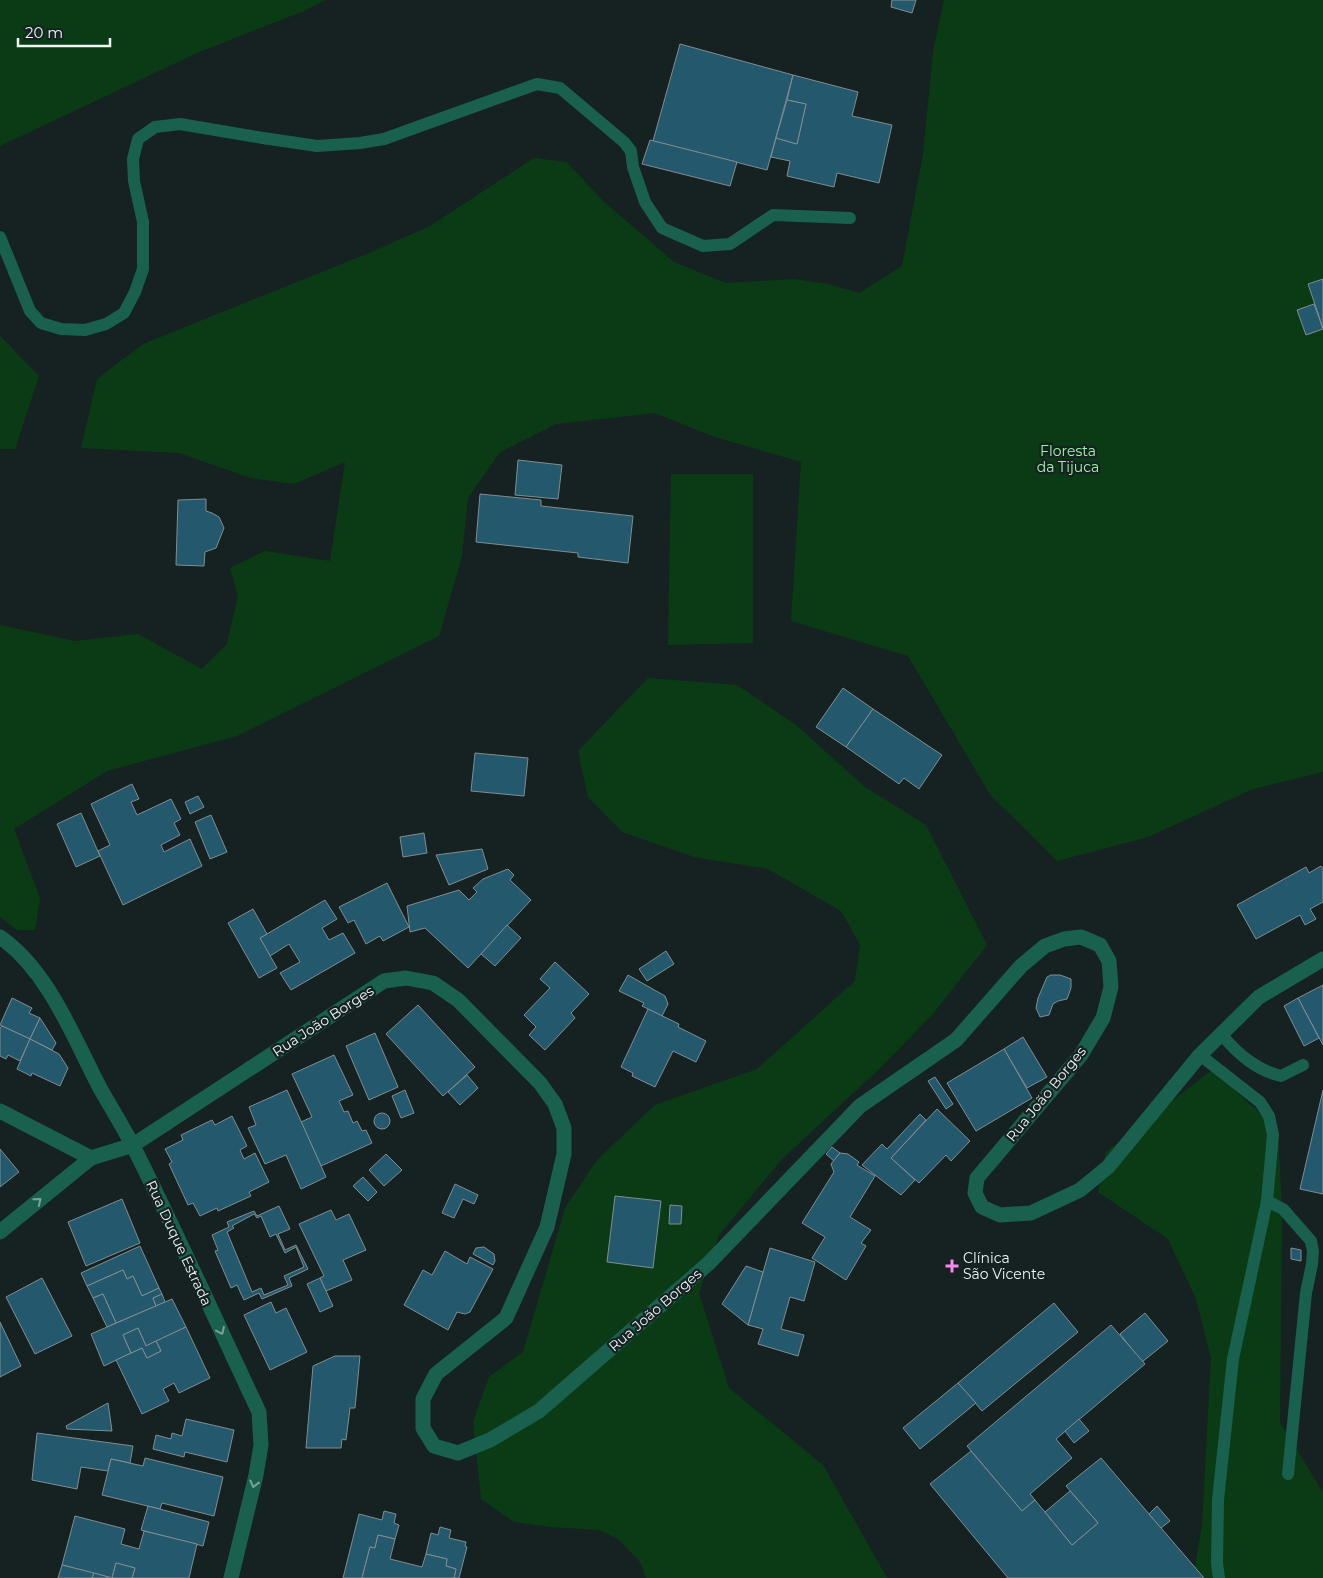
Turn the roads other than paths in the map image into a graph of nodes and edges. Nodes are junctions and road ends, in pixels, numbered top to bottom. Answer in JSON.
{"nodes":[{"id":1,"x":850,"y":218,"type":"dead end"},
{"id":2,"x":0,"y":237,"type":"edge"},
{"id":3,"x":0,"y":937,"type":"edge"},
{"id":4,"x":1323,"y":959,"type":"edge"},
{"id":5,"x":1222,"y":1035,"type":"junction"},
{"id":6,"x":1200,"y":1056,"type":"junction"},
{"id":7,"x":1303,"y":1065,"type":"dead end"},
{"id":8,"x":0,"y":1111,"type":"edge"},
{"id":9,"x":132,"y":1145,"type":"junction"},
{"id":10,"x":91,"y":1158,"type":"junction"},
{"id":11,"x":1267,"y":1201,"type":"junction"},
{"id":12,"x":0,"y":1232,"type":"edge"},
{"id":13,"x":1288,"y":1474,"type":"dead end"},
{"id":14,"x":231,"y":1578,"type":"edge"},
{"id":15,"x":1219,"y":1578,"type":"edge"}],
"edges":[{"from":1,"to":2,"type":"lane"},
{"from":3,"to":9,"type":"street","name":"Rua Duque Estrada"},
{"from":4,"to":5,"type":"street","name":"Rua João Borges"},
{"from":5,"to":6,"type":"street","name":"Rua João Borges"},
{"from":5,"to":7,"type":"lane"},
{"from":6,"to":9,"type":"street","name":"Rua João Borges"},
{"from":6,"to":11,"type":"lane"},
{"from":8,"to":10,"type":"street"},
{"from":9,"to":10,"type":"street","name":"Rua João Borges"},
{"from":9,"to":14,"type":"street","name":"Rua Duque Estrada","one_way":true},
{"from":12,"to":10,"type":"street","name":"Rua João Borges","one_way":true},
{"from":11,"to":13,"type":"lane"},
{"from":11,"to":15,"type":"lane"}]}
